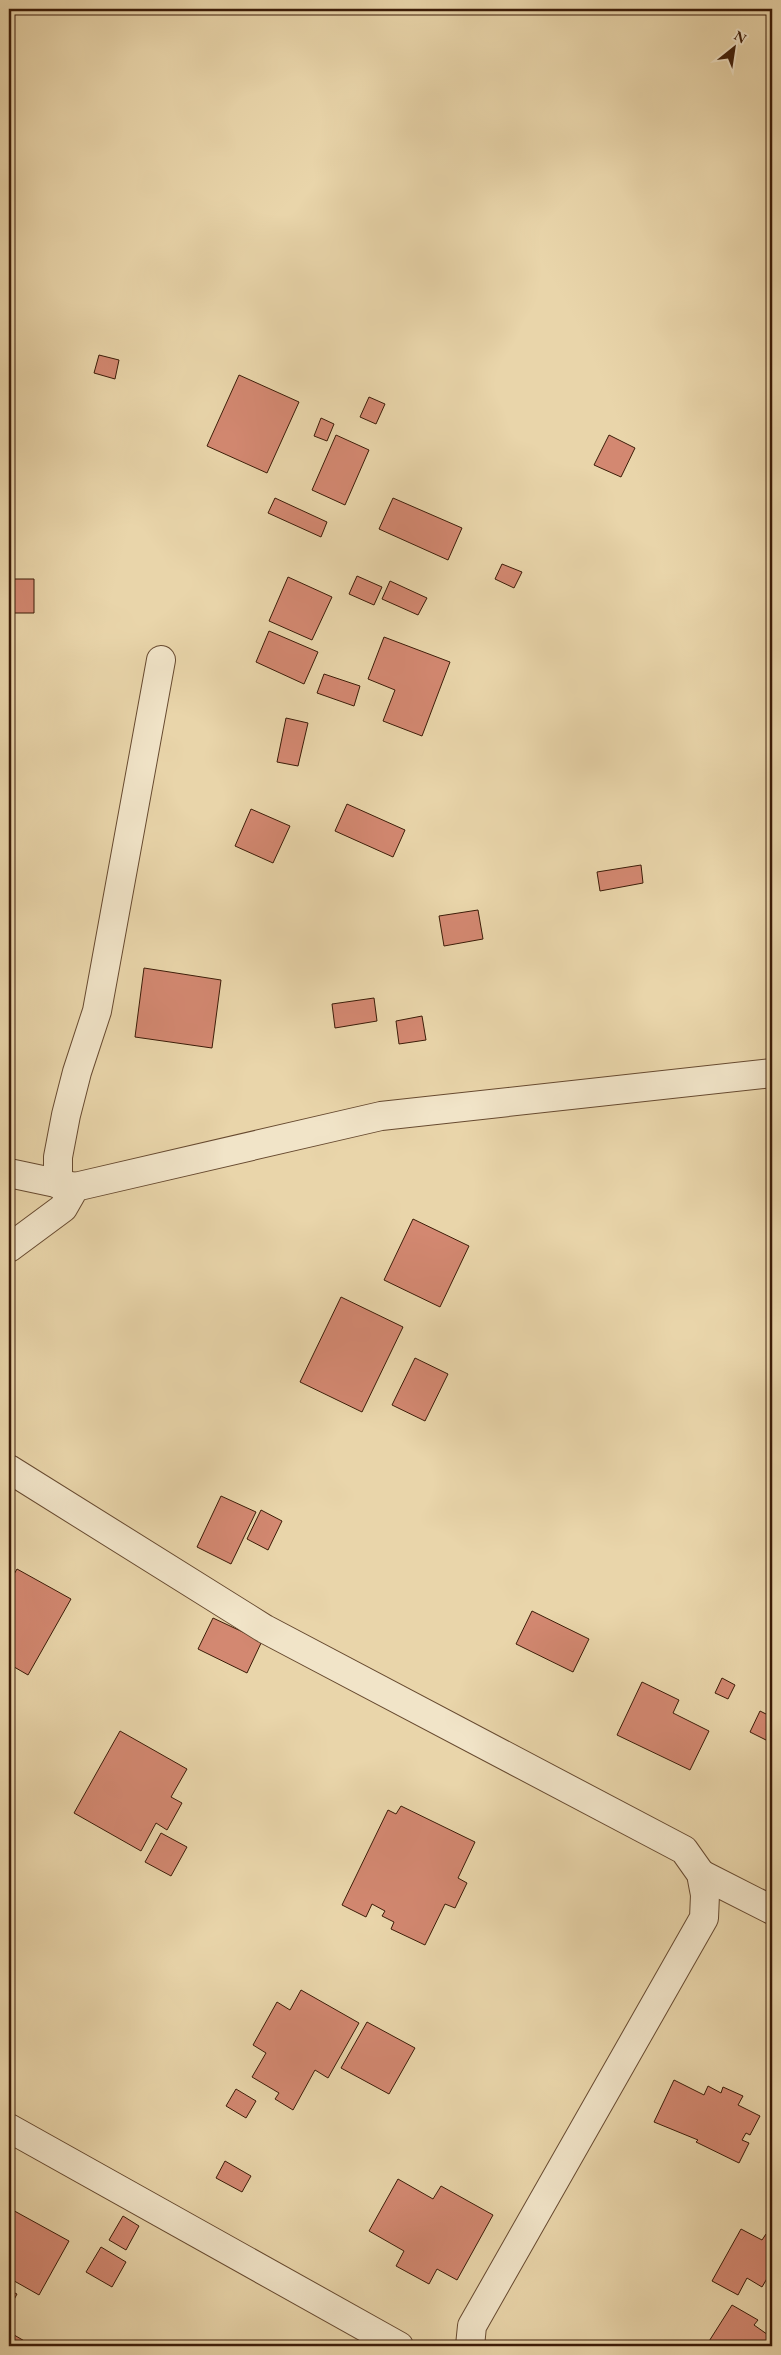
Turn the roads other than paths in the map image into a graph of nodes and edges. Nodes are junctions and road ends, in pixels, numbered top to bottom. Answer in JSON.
{"nodes":[{"id":1,"x":161,"y":660,"type":"dead end"},
{"id":2,"x":772,"y":1073,"type":"edge"},
{"id":3,"x":9,"y":1173,"type":"edge"},
{"id":4,"x":66,"y":1186,"type":"junction"},
{"id":5,"x":9,"y":1248,"type":"edge"},
{"id":6,"x":9,"y":1469,"type":"edge"},
{"id":7,"x":701,"y":1874,"type":"junction"},
{"id":8,"x":772,"y":1910,"type":"edge"},
{"id":9,"x":9,"y":2128,"type":"edge"},
{"id":10,"x":399,"y":2346,"type":"edge"},
{"id":11,"x":470,"y":2346,"type":"edge"}],
"edges":[{"from":1,"to":4,"type":"street"},
{"from":2,"to":4,"type":"street"},
{"from":3,"to":4,"type":"street"},
{"from":4,"to":5,"type":"street"},
{"from":6,"to":7,"type":"street"},
{"from":7,"to":8,"type":"street"},
{"from":7,"to":11,"type":"street"},
{"from":9,"to":10,"type":"street"}]}
